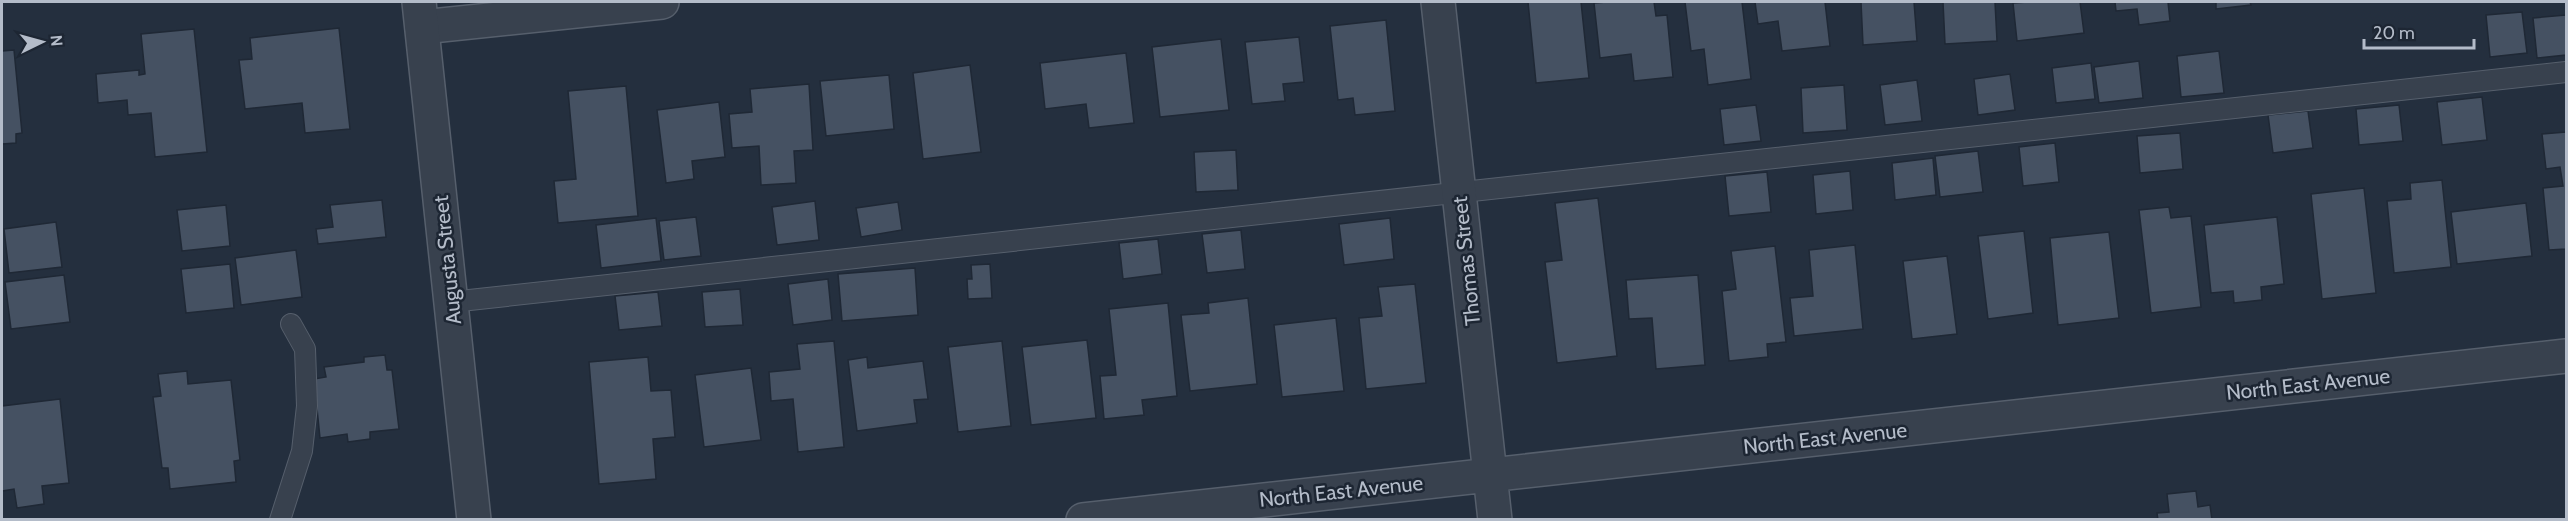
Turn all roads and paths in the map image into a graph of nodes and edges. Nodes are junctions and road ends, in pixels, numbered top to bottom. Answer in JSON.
{"nodes":[{"id":1,"x":662,"y":2,"type":"edge"},
{"id":2,"x":1438,"y":2,"type":"edge"},
{"id":3,"x":420,"y":14,"type":"edge"},
{"id":4,"x":2566,"y":72,"type":"edge"},
{"id":5,"x":1459,"y":193,"type":"junction"},
{"id":6,"x":451,"y":302,"type":"junction"},
{"id":7,"x":291,"y":324,"type":"dead end"},
{"id":8,"x":2566,"y":356,"type":"edge"},
{"id":9,"x":1490,"y":475,"type":"junction"},
{"id":10,"x":280,"y":519,"type":"edge"},
{"id":11,"x":474,"y":519,"type":"edge"},
{"id":12,"x":1083,"y":519,"type":"edge"},
{"id":13,"x":1495,"y":519,"type":"edge"}],
"edges":[{"from":1,"to":3,"type":"street"},
{"from":2,"to":5,"type":"street","name":"Thomas Street"},
{"from":3,"to":6,"type":"street","name":"Augusta Street"},
{"from":4,"to":5,"type":"lane"},
{"from":5,"to":6,"type":"lane"},
{"from":5,"to":9,"type":"street","name":"Thomas Street"},
{"from":6,"to":11,"type":"street","name":"Augusta Street"},
{"from":7,"to":10,"type":"lane"},
{"from":8,"to":9,"type":"street","name":"North East Avenue"},
{"from":9,"to":12,"type":"street","name":"North East Avenue"},
{"from":9,"to":13,"type":"street","name":"Thomas Street"}]}
